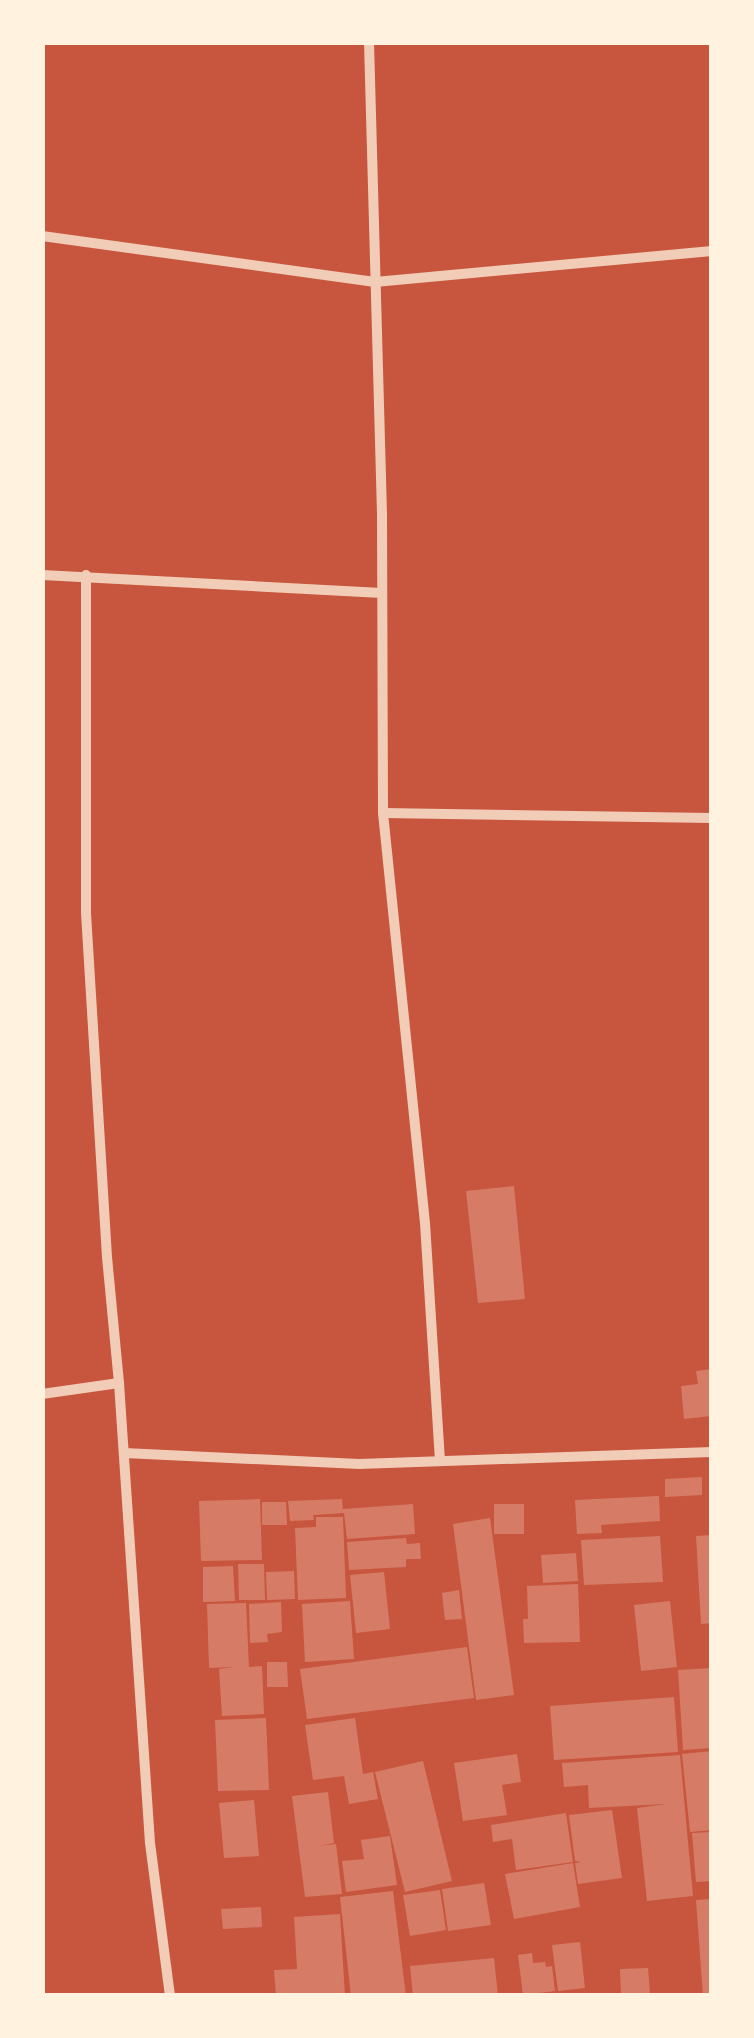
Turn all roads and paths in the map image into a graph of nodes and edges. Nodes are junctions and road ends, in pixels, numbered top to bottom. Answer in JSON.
{"nodes":[{"id":1,"x":368,"y":42,"type":"edge"},
{"id":2,"x":42,"y":236,"type":"edge"},
{"id":3,"x":712,"y":251,"type":"edge"},
{"id":4,"x":375,"y":282,"type":"junction"},
{"id":5,"x":42,"y":575,"type":"edge"},
{"id":6,"x":86,"y":575,"type":"junction"},
{"id":7,"x":382,"y":593,"type":"junction"},
{"id":8,"x":383,"y":813,"type":"junction"},
{"id":9,"x":712,"y":818,"type":"edge"},
{"id":10,"x":119,"y":1383,"type":"junction"},
{"id":11,"x":42,"y":1394,"type":"edge"},
{"id":12,"x":712,"y":1452,"type":"edge"},
{"id":13,"x":124,"y":1454,"type":"junction"},
{"id":14,"x":440,"y":1461,"type":"junction"},
{"id":15,"x":170,"y":1996,"type":"edge"}],
"edges":[{"from":1,"to":4,"type":"street"},
{"from":2,"to":4,"type":"street"},
{"from":3,"to":4,"type":"street"},
{"from":4,"to":7,"type":"street"},
{"from":5,"to":6,"type":"street"},
{"from":6,"to":7,"type":"street"},
{"from":6,"to":10,"type":"street"},
{"from":7,"to":8,"type":"street"},
{"from":8,"to":9,"type":"street"},
{"from":8,"to":14,"type":"street"},
{"from":10,"to":11,"type":"street"},
{"from":10,"to":13,"type":"street"},
{"from":12,"to":14,"type":"street"},
{"from":13,"to":14,"type":"street"},
{"from":13,"to":15,"type":"street"}]}
